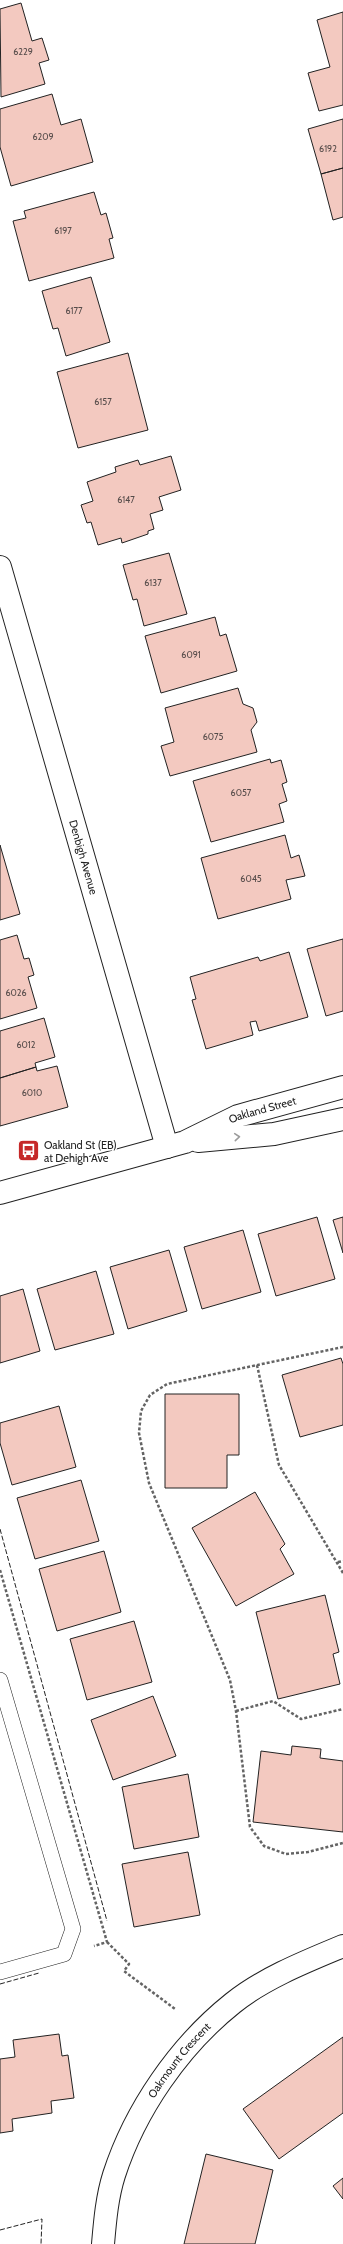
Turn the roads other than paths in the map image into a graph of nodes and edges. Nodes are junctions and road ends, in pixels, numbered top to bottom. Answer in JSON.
{"nodes":[{"id":1,"x":0,"y":567,"type":"edge"},
{"id":2,"x":343,"y":1087,"type":"edge"},
{"id":3,"x":343,"y":1119,"type":"edge"},
{"id":4,"x":176,"y":1144,"type":"junction"},
{"id":5,"x":0,"y":1193,"type":"edge"},
{"id":6,"x":0,"y":1680,"type":"edge"},
{"id":7,"x":343,"y":1946,"type":"edge"},
{"id":8,"x":0,"y":1972,"type":"edge"},
{"id":9,"x":103,"y":2244,"type":"edge"}],
"edges":[{"from":1,"to":4,"type":"street","name":"Denbigh Avenue"},
{"from":2,"to":4,"type":"street","name":"Oakland Street"},
{"from":4,"to":3,"type":"street","name":"Oakland Street","one_way":true},
{"from":4,"to":5,"type":"street","name":"Oakland Street"},
{"from":6,"to":8,"type":"lane"},
{"from":7,"to":9,"type":"street","name":"Oakmount Crescent"}]}
